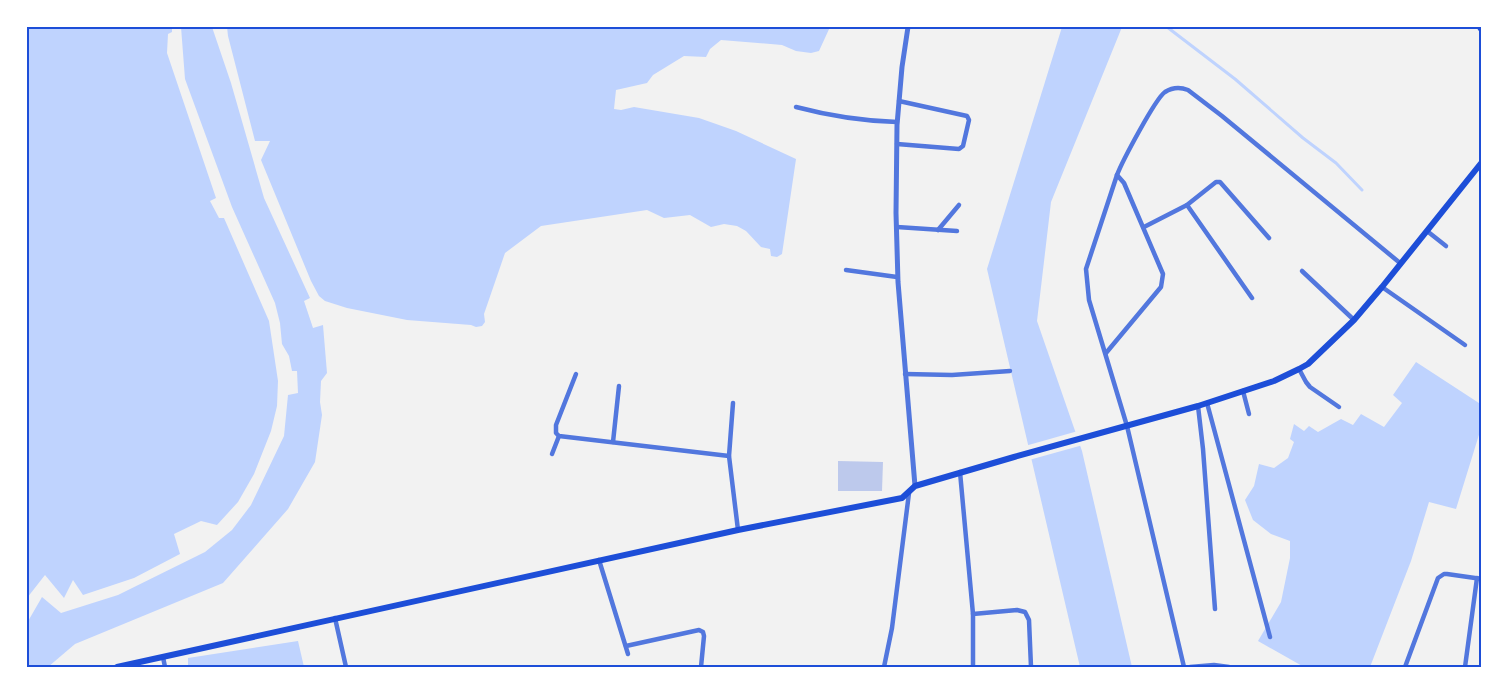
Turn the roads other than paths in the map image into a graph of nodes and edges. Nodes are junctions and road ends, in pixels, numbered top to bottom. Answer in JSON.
{"nodes":[{"id":1,"x":908,"y":27,"type":"edge"},
{"id":2,"x":899,"y":101,"type":"junction"},
{"id":3,"x":796,"y":107,"type":"dead end"},
{"id":4,"x":897,"y":122,"type":"junction"},
{"id":5,"x":897,"y":144,"type":"junction"},
{"id":6,"x":1482,"y":162,"type":"edge"},
{"id":7,"x":1117,"y":176,"type":"junction"},
{"id":8,"x":958,"y":205,"type":"dead end"},
{"id":9,"x":1187,"y":205,"type":"junction"},
{"id":10,"x":897,"y":227,"type":"junction"},
{"id":11,"x":1144,"y":227,"type":"junction"},
{"id":12,"x":938,"y":230,"type":"junction"},
{"id":13,"x":957,"y":231,"type":"dead end"},
{"id":14,"x":1427,"y":231,"type":"junction"},
{"id":15,"x":1269,"y":238,"type":"dead end"},
{"id":16,"x":1446,"y":246,"type":"dead end"},
{"id":17,"x":1400,"y":263,"type":"junction"},
{"id":18,"x":846,"y":270,"type":"dead end"},
{"id":19,"x":1302,"y":271,"type":"dead end"},
{"id":20,"x":897,"y":277,"type":"junction"},
{"id":21,"x":1382,"y":287,"type":"junction"},
{"id":22,"x":1252,"y":298,"type":"dead end"},
{"id":23,"x":1354,"y":320,"type":"junction"},
{"id":24,"x":1465,"y":345,"type":"dead end"},
{"id":25,"x":1106,"y":353,"type":"junction"},
{"id":26,"x":1299,"y":369,"type":"junction"},
{"id":27,"x":1010,"y":371,"type":"dead end"},
{"id":28,"x":576,"y":374,"type":"dead end"},
{"id":29,"x":905,"y":374,"type":"junction"},
{"id":30,"x":619,"y":386,"type":"dead end"},
{"id":31,"x":1243,"y":391,"type":"junction"},
{"id":32,"x":733,"y":403,"type":"dead end"},
{"id":33,"x":1207,"y":403,"type":"junction"},
{"id":34,"x":1198,"y":406,"type":"junction"},
{"id":35,"x":1339,"y":407,"type":"dead end"},
{"id":36,"x":1249,"y":414,"type":"dead end"},
{"id":37,"x":1127,"y":426,"type":"junction"},
{"id":38,"x":559,"y":436,"type":"junction"},
{"id":39,"x":613,"y":442,"type":"junction"},
{"id":40,"x":552,"y":454,"type":"dead end"},
{"id":41,"x":729,"y":456,"type":"junction"},
{"id":42,"x":960,"y":472,"type":"junction"},
{"id":43,"x":915,"y":486,"type":"junction"},
{"id":44,"x":909,"y":493,"type":"junction"},
{"id":45,"x":738,"y":530,"type":"junction"},
{"id":46,"x":599,"y":560,"type":"junction"},
{"id":47,"x":1479,"y":579,"type":"edge"},
{"id":48,"x":1215,"y":609,"type":"dead end"},
{"id":49,"x":973,"y":614,"type":"junction"},
{"id":50,"x":335,"y":618,"type":"junction"},
{"id":51,"x":1270,"y":637,"type":"dead end"},
{"id":52,"x":626,"y":646,"type":"junction"},
{"id":53,"x":628,"y":654,"type":"dead end"},
{"id":54,"x":163,"y":657,"type":"junction"},
{"id":55,"x":117,"y":667,"type":"edge"},
{"id":56,"x":165,"y":667,"type":"edge"},
{"id":57,"x":346,"y":667,"type":"edge"},
{"id":58,"x":701,"y":667,"type":"edge"},
{"id":59,"x":884,"y":667,"type":"edge"},
{"id":60,"x":973,"y":667,"type":"edge"},
{"id":61,"x":1031,"y":667,"type":"edge"},
{"id":62,"x":1184,"y":667,"type":"edge"},
{"id":63,"x":1190,"y":667,"type":"edge"},
{"id":64,"x":1229,"y":667,"type":"edge"},
{"id":65,"x":1405,"y":667,"type":"edge"},
{"id":66,"x":1465,"y":667,"type":"edge"}],
"edges":[{"from":1,"to":2,"type":"street"},
{"from":2,"to":4,"type":"street"},
{"from":2,"to":5,"type":"street"},
{"from":3,"to":4,"type":"street"},
{"from":4,"to":5,"type":"street"},
{"from":5,"to":10,"type":"street"},
{"from":6,"to":14,"type":"main road"},
{"from":7,"to":11,"type":"street"},
{"from":7,"to":17,"type":"street"},
{"from":7,"to":25,"type":"street"},
{"from":8,"to":12,"type":"street"},
{"from":9,"to":11,"type":"street"},
{"from":9,"to":15,"type":"street"},
{"from":9,"to":22,"type":"street"},
{"from":10,"to":12,"type":"street"},
{"from":10,"to":20,"type":"street"},
{"from":11,"to":25,"type":"street"},
{"from":12,"to":13,"type":"street"},
{"from":14,"to":16,"type":"street"},
{"from":14,"to":17,"type":"main road"},
{"from":17,"to":21,"type":"main road"},
{"from":18,"to":20,"type":"street"},
{"from":19,"to":23,"type":"street"},
{"from":20,"to":29,"type":"street"},
{"from":21,"to":23,"type":"main road"},
{"from":21,"to":24,"type":"street"},
{"from":23,"to":26,"type":"main road"},
{"from":25,"to":37,"type":"street"},
{"from":26,"to":31,"type":"main road"},
{"from":26,"to":35,"type":"street"},
{"from":27,"to":29,"type":"street"},
{"from":28,"to":38,"type":"street"},
{"from":29,"to":43,"type":"street"},
{"from":30,"to":39,"type":"street"},
{"from":31,"to":33,"type":"main road"},
{"from":31,"to":36,"type":"street"},
{"from":32,"to":41,"type":"street"},
{"from":33,"to":34,"type":"main road"},
{"from":33,"to":51,"type":"street"},
{"from":34,"to":37,"type":"main road"},
{"from":34,"to":48,"type":"street"},
{"from":37,"to":42,"type":"main road"},
{"from":37,"to":62,"type":"street"},
{"from":38,"to":39,"type":"street"},
{"from":38,"to":40,"type":"street"},
{"from":39,"to":41,"type":"street"},
{"from":41,"to":45,"type":"street"},
{"from":42,"to":43,"type":"main road"},
{"from":42,"to":49,"type":"street"},
{"from":43,"to":44,"type":"main road"},
{"from":44,"to":45,"type":"main road"},
{"from":44,"to":59,"type":"street"},
{"from":45,"to":46,"type":"main road"},
{"from":46,"to":50,"type":"main road"},
{"from":46,"to":52,"type":"street"},
{"from":47,"to":65,"type":"street"},
{"from":47,"to":66,"type":"street"},
{"from":49,"to":60,"type":"street"},
{"from":49,"to":61,"type":"street"},
{"from":50,"to":54,"type":"main road"},
{"from":50,"to":57,"type":"street"},
{"from":52,"to":53,"type":"street"},
{"from":52,"to":58,"type":"street"},
{"from":54,"to":55,"type":"main road"},
{"from":54,"to":56,"type":"street"},
{"from":63,"to":64,"type":"street"}]}
